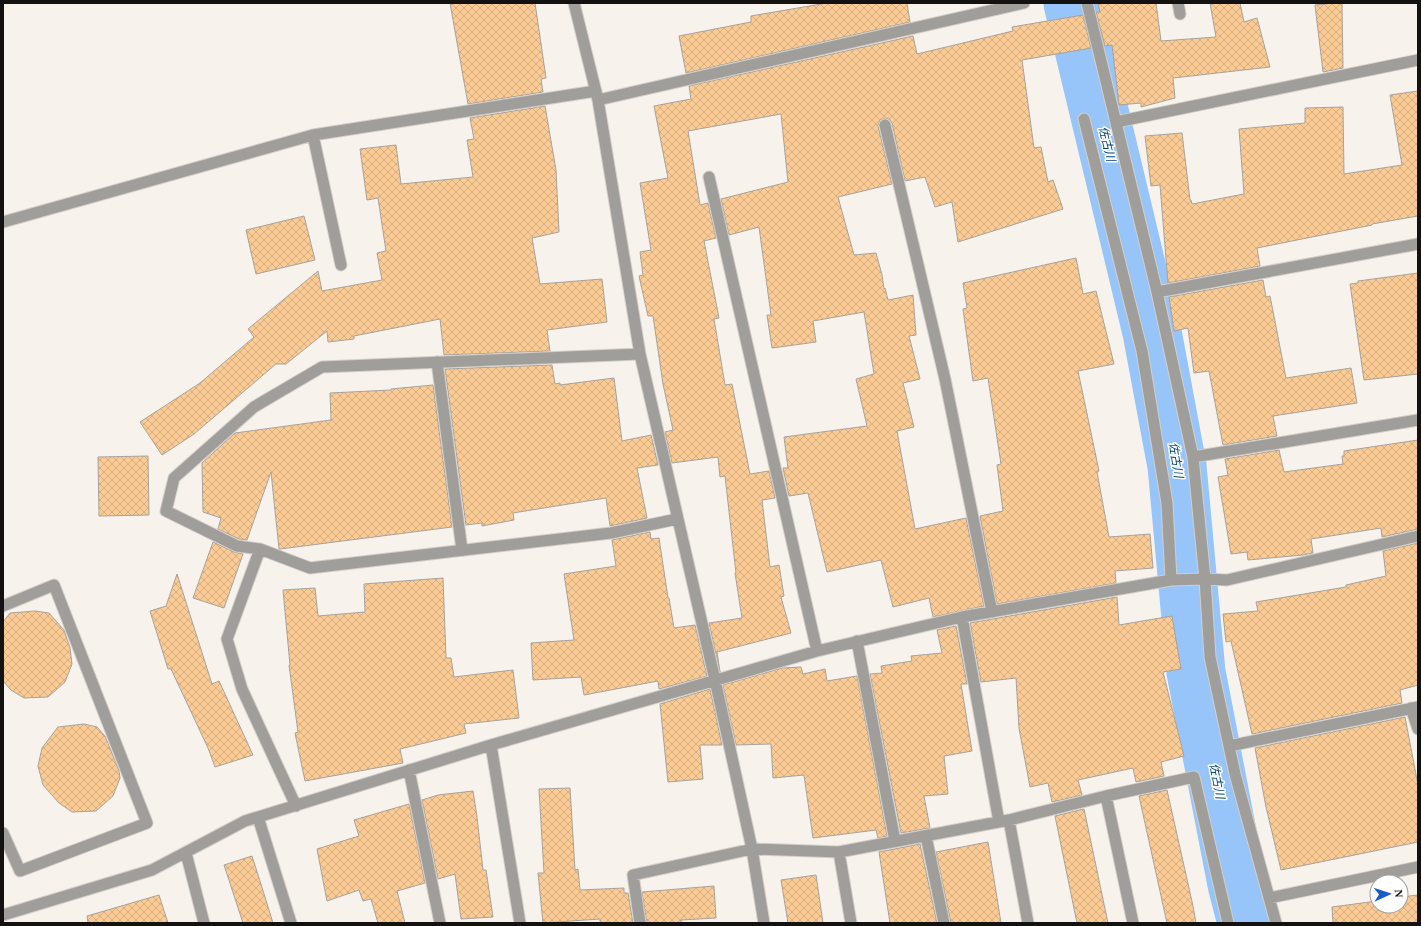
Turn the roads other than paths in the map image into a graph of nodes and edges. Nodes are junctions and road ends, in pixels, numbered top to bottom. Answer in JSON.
{"nodes":[{"id":1,"x":574,"y":3,"type":"edge"},
{"id":2,"x":1024,"y":3,"type":"edge"},
{"id":3,"x":1087,"y":3,"type":"edge"},
{"id":4,"x":1418,"y":60,"type":"edge"},
{"id":5,"x":597,"y":96,"type":"junction"},
{"id":6,"x":1084,"y":119,"type":"dead end"},
{"id":7,"x":1116,"y":122,"type":"junction"},
{"id":8,"x":885,"y":125,"type":"dead end"},
{"id":9,"x":313,"y":135,"type":"junction"},
{"id":10,"x":709,"y":177,"type":"dead end"},
{"id":11,"x":3,"y":222,"type":"edge"},
{"id":12,"x":1418,"y":244,"type":"edge"},
{"id":13,"x":341,"y":265,"type":"dead end"},
{"id":14,"x":1157,"y":292,"type":"junction"},
{"id":15,"x":640,"y":354,"type":"junction"},
{"id":16,"x":437,"y":362,"type":"junction"},
{"id":17,"x":1418,"y":420,"type":"edge"},
{"id":18,"x":1193,"y":457,"type":"junction"},
{"id":19,"x":677,"y":519,"type":"junction"},
{"id":20,"x":1418,"y":536,"type":"edge"},
{"id":21,"x":260,"y":548,"type":"junction"},
{"id":22,"x":462,"y":550,"type":"junction"},
{"id":23,"x":1201,"y":579,"type":"junction"},
{"id":24,"x":1175,"y":580,"type":"junction"},
{"id":25,"x":3,"y":606,"type":"edge"},
{"id":26,"x":992,"y":612,"type":"junction"},
{"id":27,"x":962,"y":617,"type":"junction"},
{"id":28,"x":857,"y":642,"type":"junction"},
{"id":29,"x":817,"y":651,"type":"junction"},
{"id":30,"x":715,"y":680,"type":"junction"},
{"id":31,"x":1415,"y":707,"type":"edge"},
{"id":32,"x":1418,"y":730,"type":"edge"},
{"id":33,"x":491,"y":745,"type":"junction"},
{"id":34,"x":1229,"y":746,"type":"junction"},
{"id":35,"x":409,"y":770,"type":"junction"},
{"id":36,"x":1106,"y":796,"type":"junction"},
{"id":37,"x":296,"y":806,"type":"junction"},
{"id":38,"x":258,"y":817,"type":"junction"},
{"id":39,"x":1004,"y":821,"type":"junction"},
{"id":40,"x":3,"y":833,"type":"edge"},
{"id":41,"x":926,"y":836,"type":"junction"},
{"id":42,"x":895,"y":841,"type":"junction"},
{"id":43,"x":752,"y":849,"type":"junction"},
{"id":44,"x":839,"y":852,"type":"junction"},
{"id":45,"x":186,"y":853,"type":"junction"},
{"id":46,"x":1418,"y":867,"type":"edge"},
{"id":47,"x":1269,"y":898,"type":"junction"},
{"id":48,"x":3,"y":915,"type":"edge"},
{"id":49,"x":204,"y":923,"type":"edge"},
{"id":50,"x":291,"y":923,"type":"edge"},
{"id":51,"x":440,"y":923,"type":"edge"},
{"id":52,"x":520,"y":923,"type":"edge"},
{"id":53,"x":640,"y":923,"type":"edge"},
{"id":54,"x":764,"y":923,"type":"edge"},
{"id":55,"x":851,"y":923,"type":"edge"},
{"id":56,"x":944,"y":923,"type":"edge"},
{"id":57,"x":1028,"y":923,"type":"edge"},
{"id":58,"x":1133,"y":923,"type":"edge"},
{"id":59,"x":1228,"y":923,"type":"edge"},
{"id":60,"x":1276,"y":923,"type":"edge"}],
"edges":[{"from":1,"to":5,"type":"street"},
{"from":2,"to":5,"type":"street"},
{"from":3,"to":7,"type":"street"},
{"from":4,"to":7,"type":"street"},
{"from":5,"to":9,"type":"street"},
{"from":5,"to":15,"type":"street"},
{"from":6,"to":24,"type":"street"},
{"from":7,"to":14,"type":"street"},
{"from":8,"to":26,"type":"street"},
{"from":9,"to":11,"type":"street"},
{"from":9,"to":13,"type":"street"},
{"from":10,"to":29,"type":"street"},
{"from":12,"to":14,"type":"street"},
{"from":14,"to":18,"type":"street"},
{"from":15,"to":16,"type":"street"},
{"from":15,"to":19,"type":"street"},
{"from":16,"to":21,"type":"street"},
{"from":16,"to":22,"type":"street"},
{"from":17,"to":18,"type":"street"},
{"from":18,"to":23,"type":"street"},
{"from":19,"to":22,"type":"street"},
{"from":19,"to":30,"type":"street"},
{"from":20,"to":23,"type":"street"},
{"from":21,"to":22,"type":"street"},
{"from":21,"to":37,"type":"street"},
{"from":23,"to":24,"type":"street"},
{"from":23,"to":34,"type":"street"},
{"from":24,"to":26,"type":"street"},
{"from":25,"to":40,"type":"street"},
{"from":26,"to":27,"type":"street"},
{"from":27,"to":28,"type":"street"},
{"from":27,"to":39,"type":"street"},
{"from":28,"to":29,"type":"street"},
{"from":28,"to":42,"type":"street"},
{"from":29,"to":30,"type":"street"},
{"from":30,"to":33,"type":"street"},
{"from":30,"to":43,"type":"street"},
{"from":31,"to":32,"type":"street"},
{"from":31,"to":34,"type":"street"},
{"from":33,"to":35,"type":"street"},
{"from":33,"to":52,"type":"street"},
{"from":34,"to":47,"type":"street"},
{"from":35,"to":37,"type":"street"},
{"from":35,"to":51,"type":"street"},
{"from":36,"to":39,"type":"street"},
{"from":36,"to":58,"type":"street"},
{"from":36,"to":59,"type":"street"},
{"from":37,"to":38,"type":"street"},
{"from":38,"to":45,"type":"street"},
{"from":38,"to":50,"type":"street"},
{"from":39,"to":41,"type":"street"},
{"from":39,"to":57,"type":"street"},
{"from":41,"to":42,"type":"street"},
{"from":41,"to":56,"type":"street"},
{"from":42,"to":44,"type":"street"},
{"from":43,"to":44,"type":"street"},
{"from":43,"to":53,"type":"street"},
{"from":43,"to":54,"type":"street"},
{"from":44,"to":55,"type":"street"},
{"from":45,"to":48,"type":"street"},
{"from":45,"to":49,"type":"street"},
{"from":46,"to":47,"type":"street"},
{"from":47,"to":60,"type":"street"}]}
